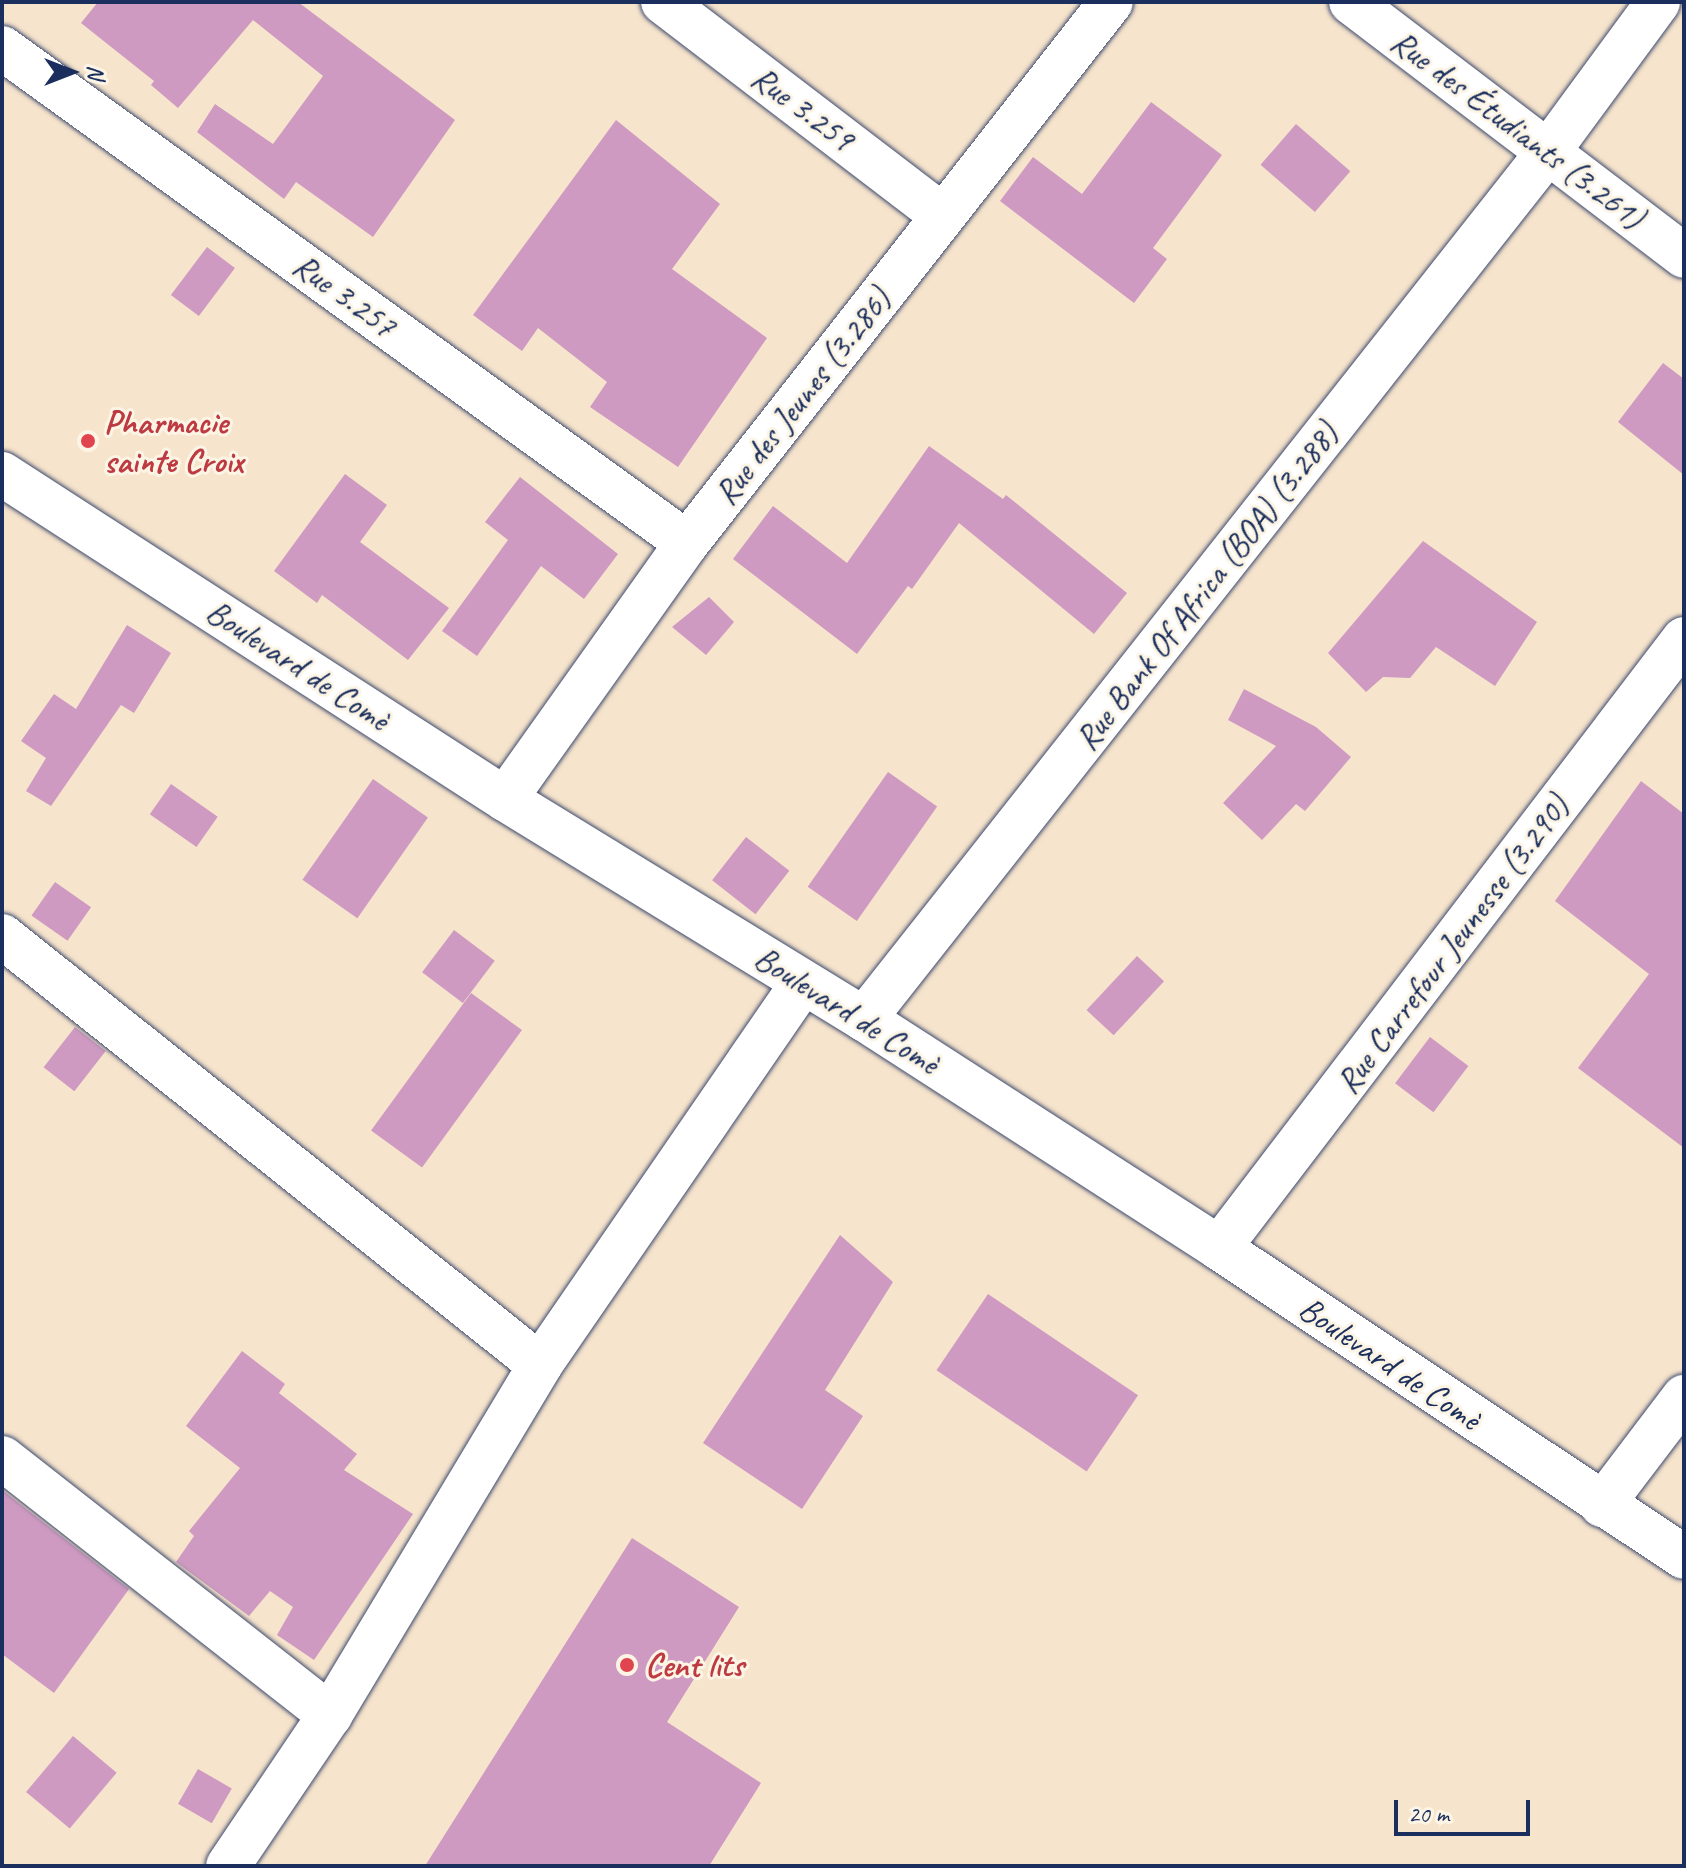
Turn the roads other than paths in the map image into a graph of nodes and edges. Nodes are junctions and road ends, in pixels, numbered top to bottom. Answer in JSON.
{"nodes":[{"id":1,"x":663,"y":2,"type":"edge"},
{"id":2,"x":1111,"y":2,"type":"edge"},
{"id":3,"x":1351,"y":2,"type":"edge"},
{"id":4,"x":1658,"y":2,"type":"edge"},
{"id":5,"x":2,"y":48,"type":"edge"},
{"id":6,"x":1548,"y":152,"type":"junction"},
{"id":7,"x":942,"y":215,"type":"junction"},
{"id":8,"x":1684,"y":256,"type":"edge"},
{"id":9,"x":2,"y":474,"type":"edge"},
{"id":10,"x":687,"y":543,"type":"junction"},
{"id":11,"x":1684,"y":639,"type":"edge"},
{"id":12,"x":505,"y":799,"type":"junction"},
{"id":13,"x":2,"y":936,"type":"edge"},
{"id":14,"x":803,"y":983,"type":"junction"},
{"id":15,"x":864,"y":1019,"type":"junction"},
{"id":16,"x":1219,"y":1248,"type":"junction"},
{"id":17,"x":540,"y":1365,"type":"junction"},
{"id":18,"x":1684,"y":1397,"type":"edge"},
{"id":19,"x":2,"y":1458,"type":"edge"},
{"id":20,"x":1602,"y":1505,"type":"junction"},
{"id":21,"x":1684,"y":1557,"type":"edge"},
{"id":22,"x":330,"y":1715,"type":"junction"},
{"id":23,"x":228,"y":1866,"type":"edge"}],
"edges":[{"from":1,"to":7,"type":"street","name":"Rue 3.259"},
{"from":2,"to":7,"type":"street","name":"Rue des Jeunes (3.286)"},
{"from":3,"to":6,"type":"street","name":"Rue des Étudiants (3.261)"},
{"from":4,"to":6,"type":"street","name":"Rue Bank Of Africa (BOA) (3.288)"},
{"from":5,"to":10,"type":"street","name":"Rue 3.257"},
{"from":6,"to":8,"type":"street","name":"Rue des Étudiants (3.261)"},
{"from":6,"to":15,"type":"street","name":"Rue Bank Of Africa (BOA) (3.288)"},
{"from":7,"to":10,"type":"street","name":"Rue des Jeunes (3.286)"},
{"from":9,"to":12,"type":"street","name":"Boulevard de Comè"},
{"from":10,"to":12,"type":"street","name":"Rue des Jeunes (3.286)"},
{"from":11,"to":16,"type":"street","name":"Rue Carrefour Jeunesse (3.290)"},
{"from":12,"to":14,"type":"street","name":"Boulevard de Comè"},
{"from":13,"to":17,"type":"street"},
{"from":14,"to":15,"type":"street","name":"Boulevard de Comè"},
{"from":14,"to":17,"type":"street"},
{"from":15,"to":16,"type":"street","name":"Boulevard de Comè"},
{"from":16,"to":20,"type":"street","name":"Boulevard de Comè"},
{"from":17,"to":22,"type":"street"},
{"from":18,"to":20,"type":"street"},
{"from":19,"to":22,"type":"street"},
{"from":20,"to":21,"type":"street","name":"Boulevard de Comè"},
{"from":22,"to":23,"type":"street"}]}
